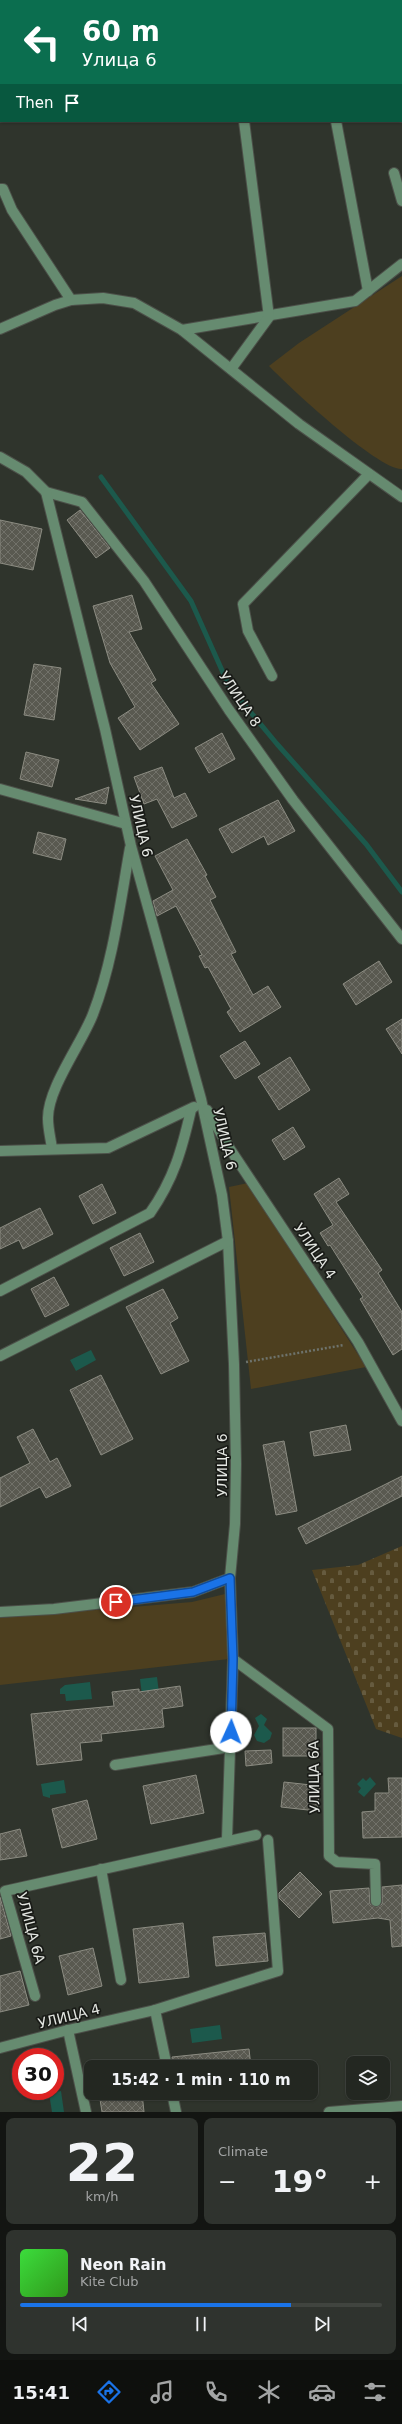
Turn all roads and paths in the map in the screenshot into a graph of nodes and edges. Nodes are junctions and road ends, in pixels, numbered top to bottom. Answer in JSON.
{"nodes":[{"id":1,"x":244,"y":122,"type":"edge"},
{"id":2,"x":336,"y":122,"type":"edge"},
{"id":3,"x":394,"y":173,"type":"dead end"},
{"id":4,"x":0,"y":189,"type":"edge"},
{"id":5,"x":402,"y":202,"type":"edge"},
{"id":6,"x":402,"y":264,"type":"edge"},
{"id":7,"x":368,"y":291,"type":"junction"},
{"id":8,"x":71,"y":300,"type":"junction"},
{"id":9,"x":270,"y":317,"type":"junction"},
{"id":10,"x":0,"y":330,"type":"edge"},
{"id":11,"x":182,"y":330,"type":"junction"},
{"id":12,"x":231,"y":369,"type":"junction"},
{"id":13,"x":0,"y":457,"type":"edge"},
{"id":14,"x":369,"y":474,"type":"junction"},
{"id":15,"x":46,"y":492,"type":"junction"},
{"id":16,"x":402,"y":497,"type":"edge"},
{"id":17,"x":272,"y":676,"type":"dead end"},
{"id":18,"x":0,"y":789,"type":"edge"},
{"id":19,"x":126,"y":824,"type":"junction"},
{"id":20,"x":131,"y":846,"type":"junction"},
{"id":21,"x":402,"y":939,"type":"edge"},
{"id":22,"x":201,"y":1099,"type":"junction"},
{"id":23,"x":191,"y":1110,"type":"junction"},
{"id":24,"x":52,"y":1149,"type":"junction"},
{"id":25,"x":0,"y":1150,"type":"edge"},
{"id":26,"x":228,"y":1241,"type":"junction"},
{"id":27,"x":0,"y":1291,"type":"edge"},
{"id":28,"x":358,"y":1342,"type":"junction"},
{"id":29,"x":0,"y":1356,"type":"edge"},
{"id":30,"x":234,"y":1364,"type":"junction"},
{"id":31,"x":402,"y":1421,"type":"edge"},
{"id":32,"x":230,"y":1578,"type":"junction"},
{"id":33,"x":0,"y":1612,"type":"edge"},
{"id":34,"x":233,"y":1659,"type":"junction"},
{"id":35,"x":230,"y":1747,"type":"junction"},
{"id":36,"x":115,"y":1764,"type":"dead end"},
{"id":37,"x":256,"y":1835,"type":"dead end"},
{"id":38,"x":227,"y":1839,"type":"junction"},
{"id":39,"x":268,"y":1840,"type":"dead end"},
{"id":40,"x":101,"y":1869,"type":"junction"},
{"id":41,"x":376,"y":1901,"type":"dead end"},
{"id":42,"x":121,"y":1980,"type":"dead end"},
{"id":43,"x":36,"y":1996,"type":"dead end"},
{"id":44,"x":155,"y":2010,"type":"junction"},
{"id":45,"x":68,"y":2030,"type":"junction"},
{"id":46,"x":0,"y":2048,"type":"edge"},
{"id":47,"x":166,"y":2060,"type":"edge"},
{"id":48,"x":173,"y":2100,"type":"edge"},
{"id":49,"x":402,"y":2106,"type":"edge"},
{"id":50,"x":86,"y":2112,"type":"edge"},
{"id":51,"x":176,"y":2112,"type":"edge"},
{"id":52,"x":329,"y":2112,"type":"edge"}],
"edges":[{"from":1,"to":9,"type":"street"},
{"from":2,"to":7,"type":"street"},
{"from":3,"to":5,"type":"street"},
{"from":4,"to":8,"type":"street"},
{"from":6,"to":7,"type":"street"},
{"from":7,"to":9,"type":"street"},
{"from":8,"to":10,"type":"street"},
{"from":8,"to":11,"type":"street"},
{"from":9,"to":11,"type":"street"},
{"from":9,"to":12,"type":"street"},
{"from":11,"to":12,"type":"street"},
{"from":12,"to":14,"type":"street"},
{"from":13,"to":15,"type":"street"},
{"from":14,"to":16,"type":"street"},
{"from":14,"to":17,"type":"street"},
{"from":15,"to":19,"type":"street","name":"УЛИЦА 6"},
{"from":15,"to":21,"type":"street","name":"УЛИЦА 8"},
{"from":18,"to":19,"type":"street"},
{"from":19,"to":20,"type":"street","name":"УЛИЦА 6"},
{"from":20,"to":22,"type":"street","name":"УЛИЦА 6"},
{"from":20,"to":24,"type":"street"},
{"from":22,"to":23,"type":"street"},
{"from":22,"to":26,"type":"street","name":"УЛИЦА 6"},
{"from":22,"to":28,"type":"street","name":"УЛИЦА 4"},
{"from":23,"to":24,"type":"street"},
{"from":23,"to":27,"type":"street"},
{"from":24,"to":25,"type":"street"},
{"from":26,"to":29,"type":"street"},
{"from":26,"to":30,"type":"street","name":"УЛИЦА 6"},
{"from":28,"to":30,"type":"path"},
{"from":28,"to":31,"type":"street","name":"УЛИЦА 4"},
{"from":30,"to":32,"type":"street","name":"УЛИЦА 6"},
{"from":32,"to":33,"type":"street"},
{"from":32,"to":34,"type":"street"},
{"from":34,"to":35,"type":"street"},
{"from":34,"to":41,"type":"street","name":"УЛИЦА 6A"},
{"from":35,"to":36,"type":"street"},
{"from":35,"to":38,"type":"street"},
{"from":37,"to":38,"type":"street","name":"УЛИЦА 6A"},
{"from":38,"to":40,"type":"street","name":"УЛИЦА 6A"},
{"from":39,"to":44,"type":"street","name":"УЛИЦА 4"},
{"from":40,"to":42,"type":"street"},
{"from":40,"to":43,"type":"street","name":"УЛИЦА 6A"},
{"from":44,"to":45,"type":"street","name":"УЛИЦА 4"},
{"from":44,"to":47,"type":"street"},
{"from":45,"to":46,"type":"street","name":"УЛИЦА 4"},
{"from":45,"to":50,"type":"street"},
{"from":48,"to":51,"type":"street"},
{"from":49,"to":52,"type":"street"}]}
